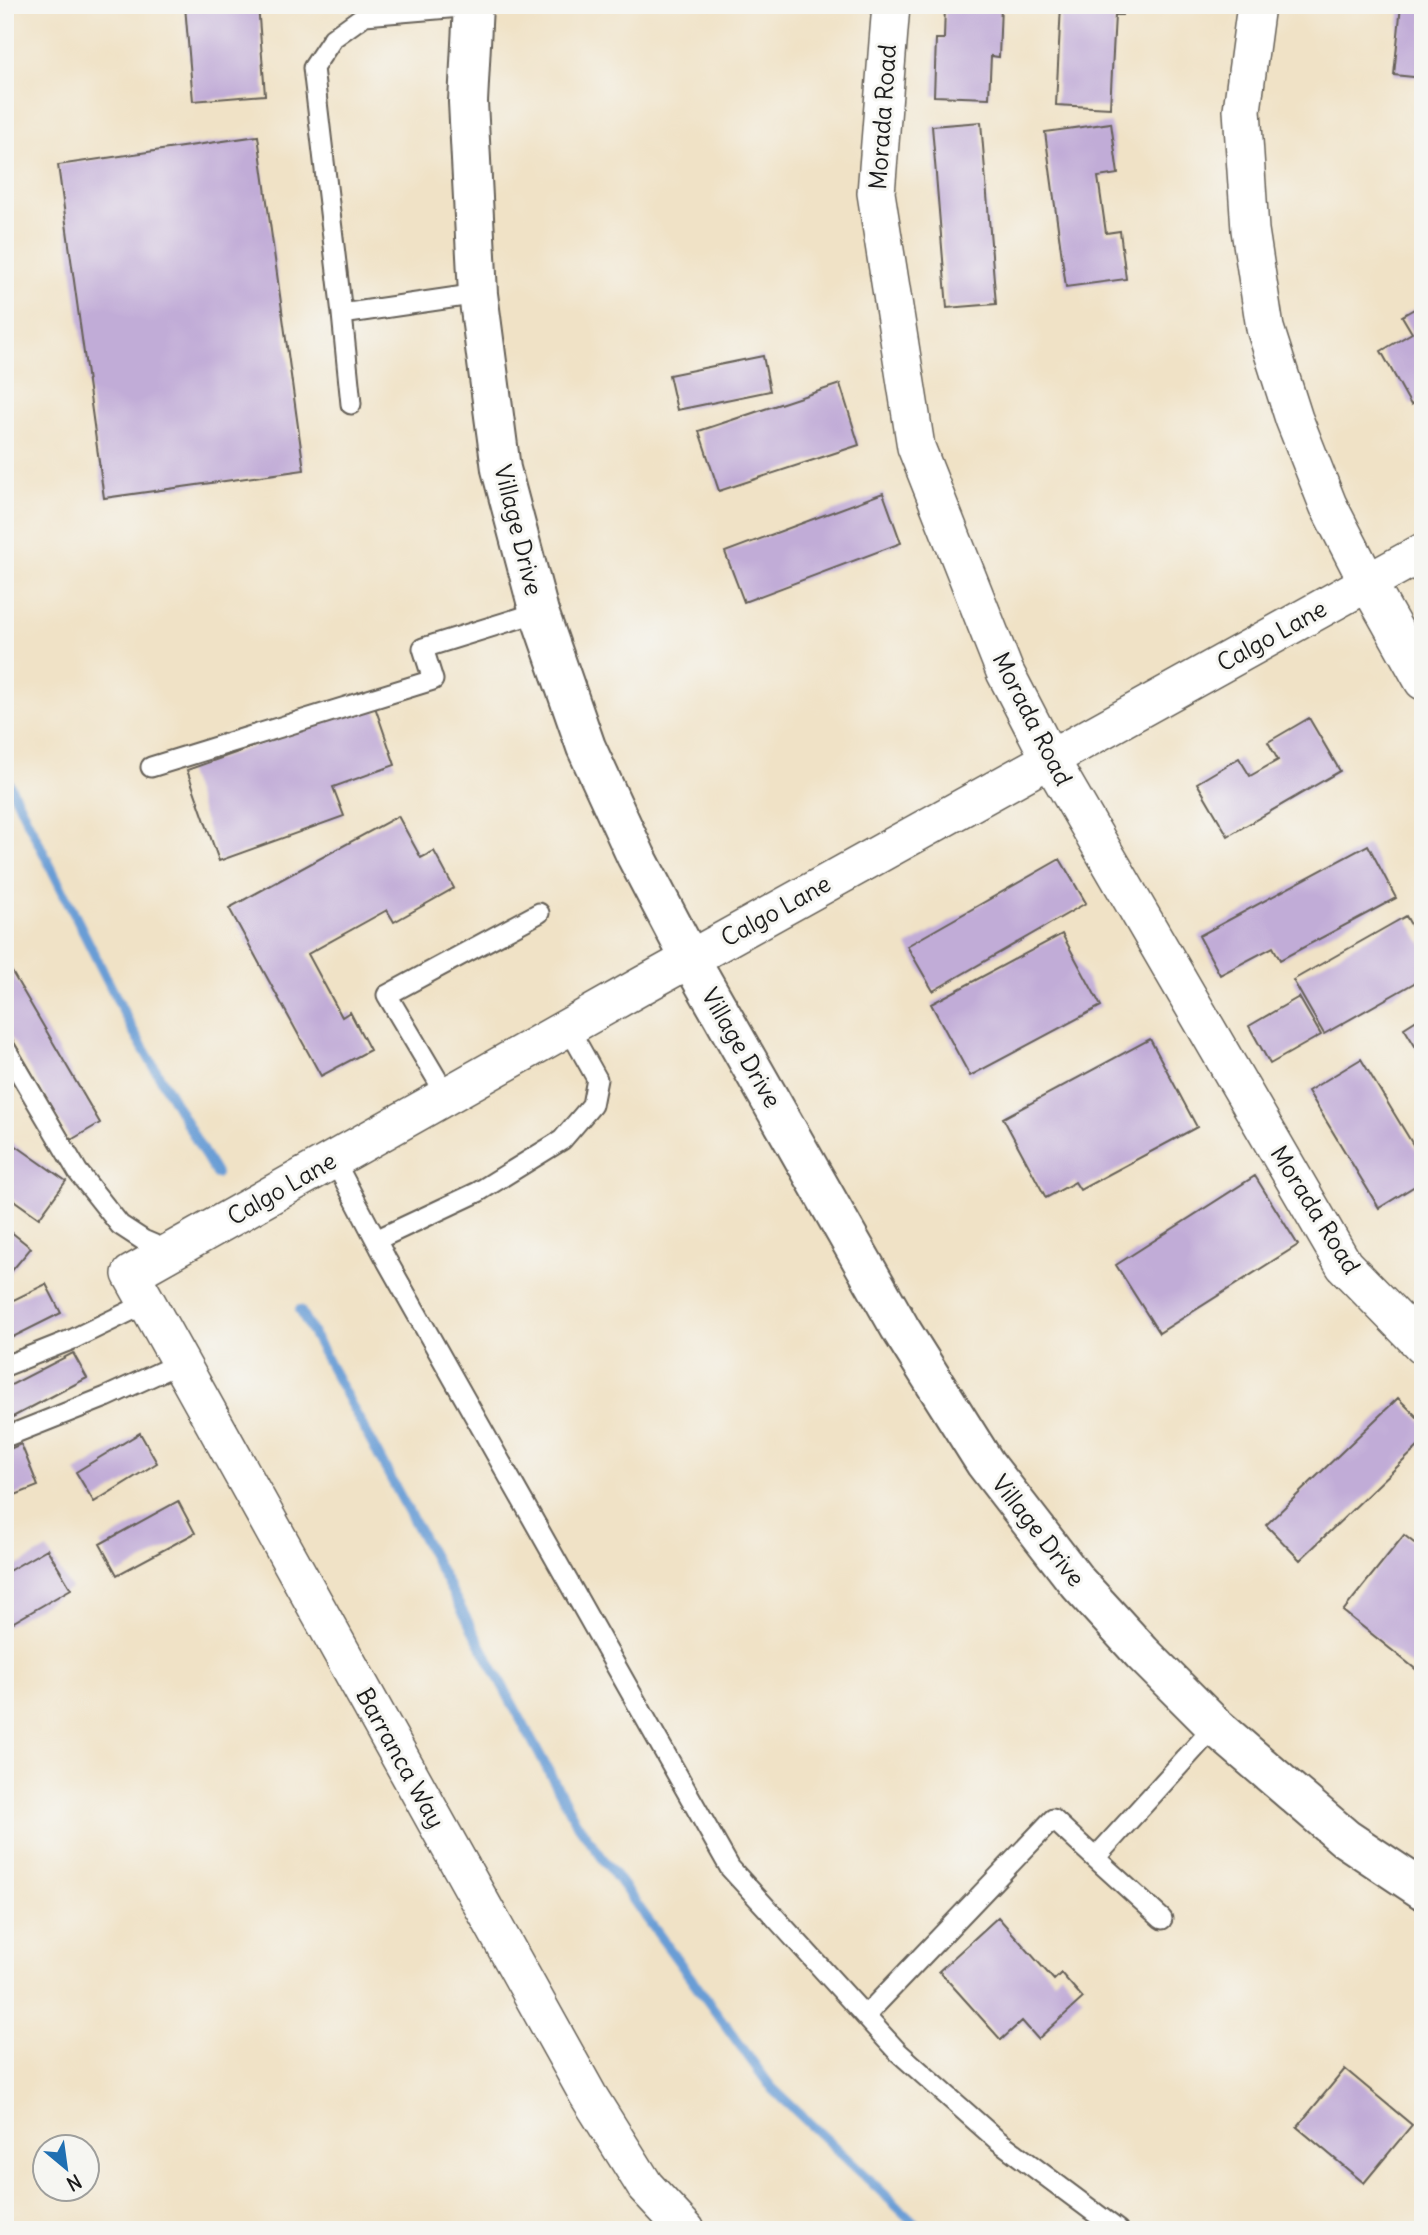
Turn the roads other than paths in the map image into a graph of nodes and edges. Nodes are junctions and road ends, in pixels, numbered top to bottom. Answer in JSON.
{"nodes":[{"id":1,"x":891,"y":5,"type":"edge"},
{"id":2,"x":1256,"y":5,"type":"edge"},
{"id":3,"x":473,"y":6,"type":"edge"},
{"id":4,"x":478,"y":294,"type":"junction"},
{"id":5,"x":342,"y":314,"type":"junction"},
{"id":6,"x":351,"y":404,"type":"dead end"},
{"id":7,"x":1423,"y":552,"type":"edge"},
{"id":8,"x":1368,"y":583,"type":"junction"},
{"id":9,"x":539,"y":612,"type":"junction"},
{"id":10,"x":1423,"y":681,"type":"edge"},
{"id":11,"x":1050,"y":759,"type":"junction"},
{"id":12,"x":151,"y":767,"type":"dead end"},
{"id":13,"x":539,"y":913,"type":"dead end"},
{"id":14,"x":690,"y":959,"type":"junction"},
{"id":15,"x":568,"y":1027,"type":"junction"},
{"id":16,"x":5,"y":1048,"type":"edge"},
{"id":17,"x":446,"y":1096,"type":"junction"},
{"id":18,"x":334,"y":1160,"type":"junction"},
{"id":19,"x":376,"y":1240,"type":"junction"},
{"id":20,"x":171,"y":1252,"type":"junction"},
{"id":21,"x":139,"y":1289,"type":"junction"},
{"id":22,"x":1423,"y":1346,"type":"edge"},
{"id":23,"x":180,"y":1363,"type":"junction"},
{"id":24,"x":5,"y":1366,"type":"edge"},
{"id":25,"x":5,"y":1437,"type":"edge"},
{"id":26,"x":1215,"y":1726,"type":"junction"},
{"id":27,"x":1095,"y":1858,"type":"junction"},
{"id":28,"x":1423,"y":1890,"type":"edge"},
{"id":29,"x":1162,"y":1919,"type":"dead end"},
{"id":30,"x":865,"y":2017,"type":"junction"},
{"id":31,"x":686,"y":2230,"type":"edge"},
{"id":32,"x":1118,"y":2230,"type":"edge"}],
"edges":[{"from":1,"to":11,"type":"street","name":"Morada Road"},
{"from":2,"to":8,"type":"street"},
{"from":3,"to":4,"type":"main road","name":"Village Drive"},
{"from":3,"to":5,"type":"lane"},
{"from":4,"to":5,"type":"lane"},
{"from":4,"to":9,"type":"main road","name":"Village Drive"},
{"from":5,"to":6,"type":"lane"},
{"from":7,"to":8,"type":"street","name":"Calgo Lane"},
{"from":8,"to":10,"type":"street"},
{"from":8,"to":11,"type":"street","name":"Calgo Lane"},
{"from":9,"to":12,"type":"lane"},
{"from":9,"to":14,"type":"main road","name":"Village Drive"},
{"from":11,"to":14,"type":"street","name":"Calgo Lane"},
{"from":11,"to":22,"type":"street","name":"Morada Road"},
{"from":13,"to":17,"type":"lane"},
{"from":14,"to":15,"type":"street","name":"Calgo Lane"},
{"from":14,"to":26,"type":"main road","name":"Village Drive"},
{"from":15,"to":17,"type":"street","name":"Calgo Lane"},
{"from":15,"to":19,"type":"lane"},
{"from":16,"to":20,"type":"lane"},
{"from":17,"to":18,"type":"street","name":"Calgo Lane"},
{"from":18,"to":19,"type":"lane"},
{"from":18,"to":20,"type":"street","name":"Calgo Lane"},
{"from":19,"to":30,"type":"lane"},
{"from":20,"to":21,"type":"street","name":"Calgo Lane"},
{"from":21,"to":23,"type":"street","name":"Barranca Way"},
{"from":21,"to":24,"type":"lane"},
{"from":23,"to":25,"type":"lane"},
{"from":23,"to":31,"type":"street","name":"Barranca Way"},
{"from":26,"to":27,"type":"lane"},
{"from":26,"to":28,"type":"main road","name":"Village Drive"},
{"from":27,"to":29,"type":"lane"},
{"from":27,"to":30,"type":"lane"},
{"from":30,"to":32,"type":"lane"}]}
